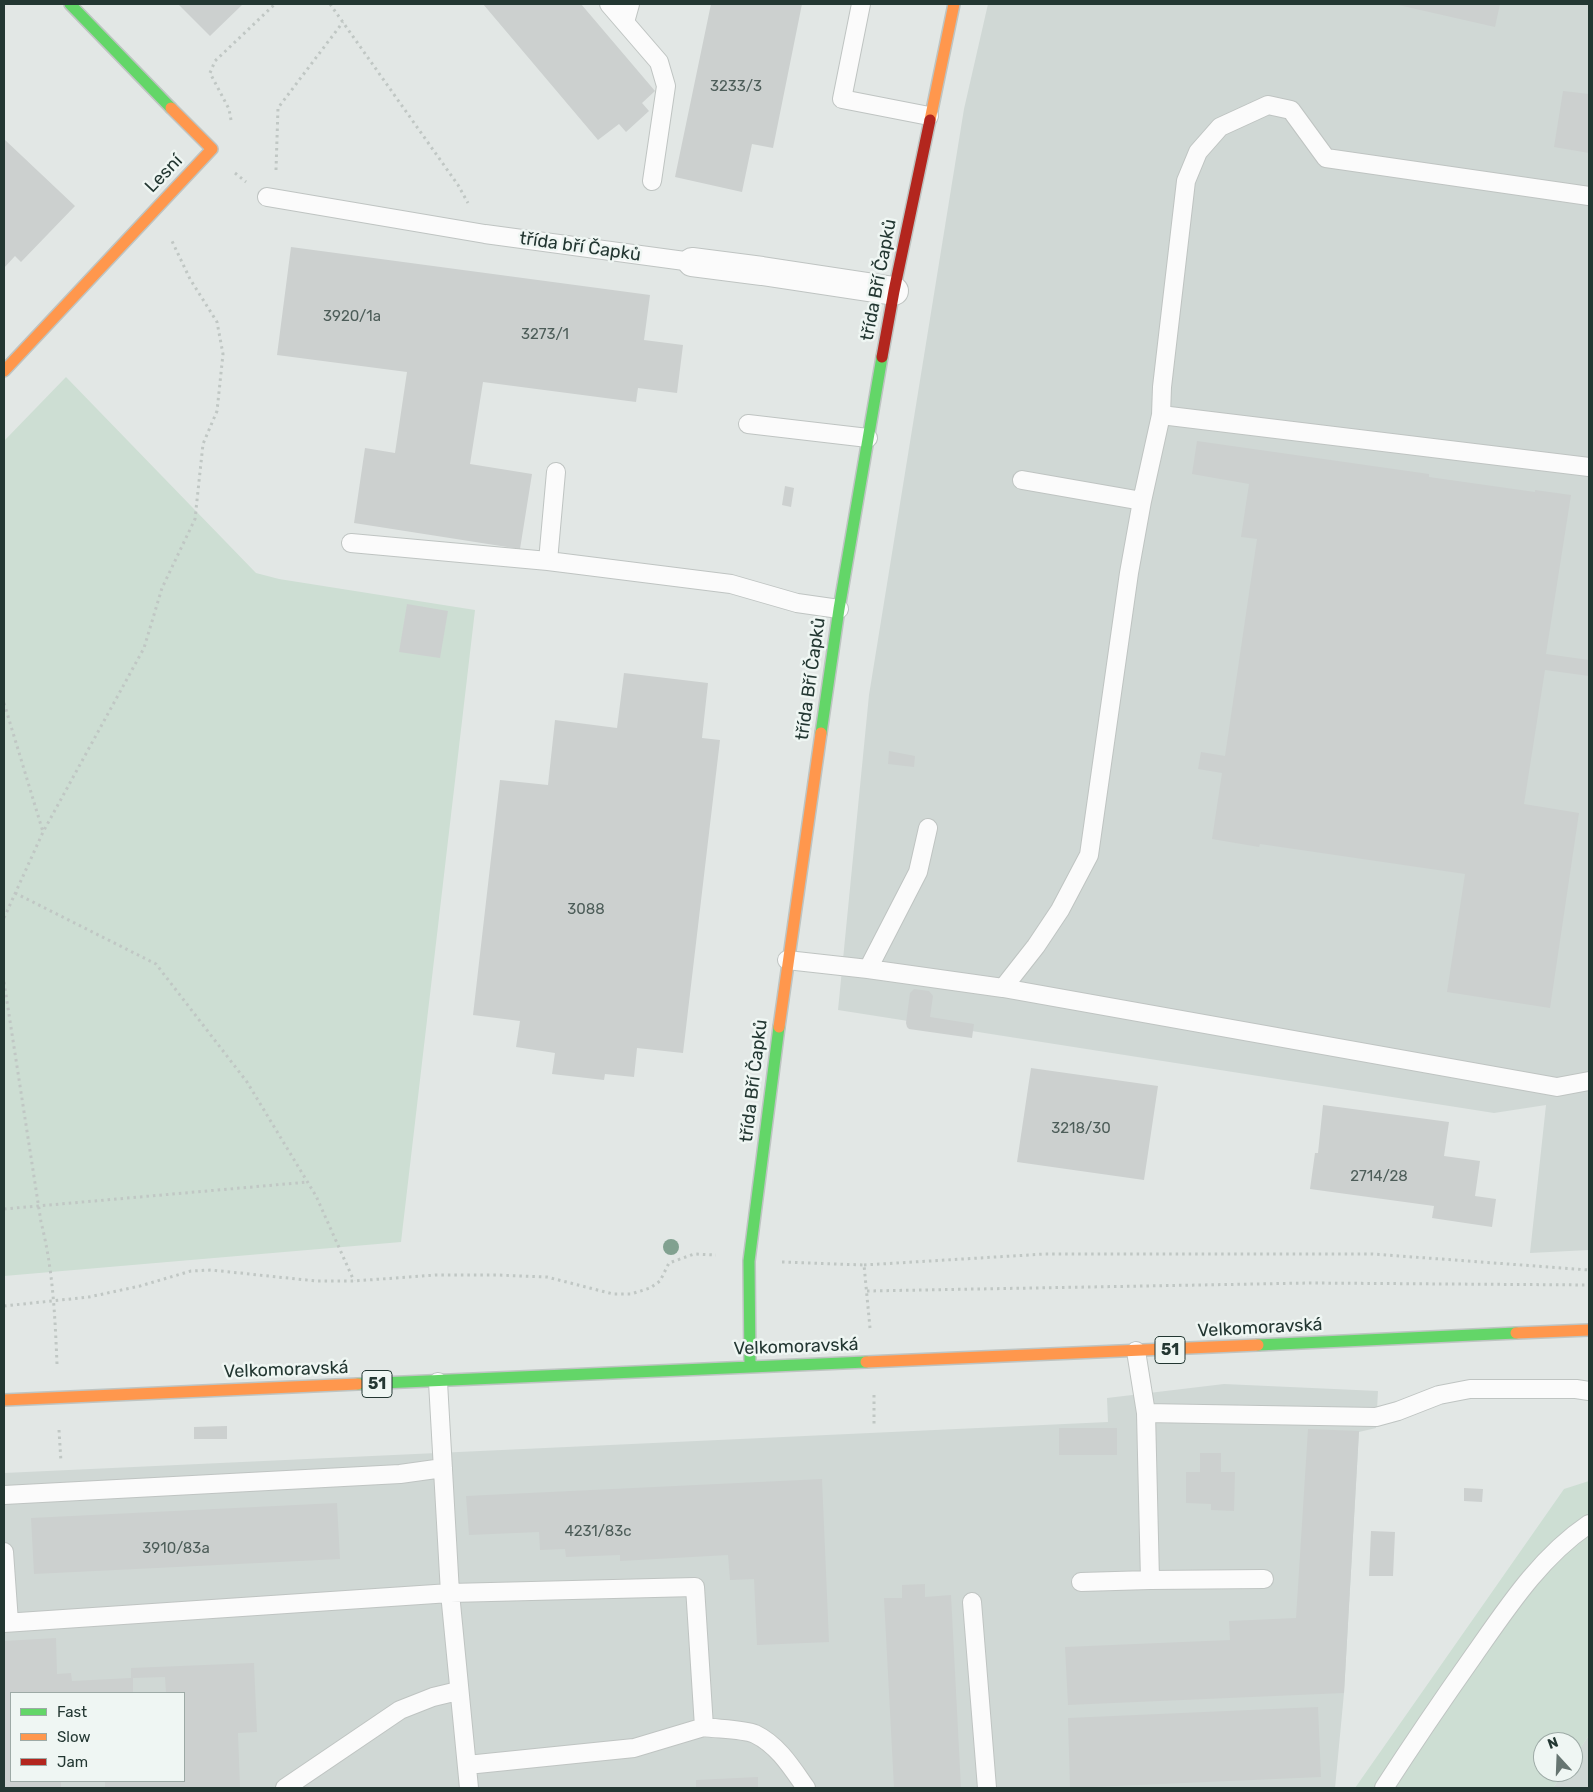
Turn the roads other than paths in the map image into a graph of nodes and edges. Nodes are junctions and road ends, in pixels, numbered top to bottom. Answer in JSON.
{"nodes":[{"id":1,"x":70,"y":4,"type":"edge"},
{"id":2,"x":609,"y":4,"type":"edge"},
{"id":3,"x":630,"y":4,"type":"edge"},
{"id":4,"x":861,"y":4,"type":"edge"},
{"id":5,"x":954,"y":4,"type":"edge"},
{"id":6,"x":625,"y":22,"type":"junction"},
{"id":7,"x":929,"y":116,"type":"junction"},
{"id":8,"x":652,"y":181,"type":"dead end"},
{"id":9,"x":1589,"y":196,"type":"edge"},
{"id":10,"x":267,"y":198,"type":"road end"},
{"id":11,"x":692,"y":262,"type":"joint"},
{"id":12,"x":894,"y":291,"type":"junction"},
{"id":13,"x":4,"y":371,"type":"edge"},
{"id":14,"x":1161,"y":415,"type":"junction"},
{"id":15,"x":748,"y":424,"type":"dead end"},
{"id":16,"x":868,"y":438,"type":"junction"},
{"id":17,"x":1589,"y":467,"type":"edge"},
{"id":18,"x":556,"y":472,"type":"dead end"},
{"id":19,"x":1022,"y":480,"type":"dead end"},
{"id":20,"x":1142,"y":501,"type":"junction"},
{"id":21,"x":350,"y":543,"type":"dead end"},
{"id":22,"x":548,"y":561,"type":"junction"},
{"id":23,"x":839,"y":609,"type":"junction"},
{"id":24,"x":928,"y":828,"type":"dead end"},
{"id":25,"x":787,"y":960,"type":"junction"},
{"id":26,"x":868,"y":969,"type":"junction"},
{"id":27,"x":1003,"y":988,"type":"junction"},
{"id":28,"x":1589,"y":1082,"type":"edge"},
{"id":29,"x":1589,"y":1330,"type":"edge"},
{"id":30,"x":1136,"y":1351,"type":"junction"},
{"id":31,"x":750,"y":1366,"type":"junction"},
{"id":32,"x":438,"y":1382,"type":"junction"},
{"id":33,"x":1589,"y":1391,"type":"edge"},
{"id":34,"x":4,"y":1400,"type":"edge"},
{"id":35,"x":1146,"y":1413,"type":"junction"},
{"id":36,"x":443,"y":1468,"type":"junction"},
{"id":37,"x":4,"y":1495,"type":"edge"},
{"id":38,"x":1589,"y":1524,"type":"edge"},
{"id":39,"x":4,"y":1552,"type":"edge"},
{"id":40,"x":1264,"y":1579,"type":"dead end"},
{"id":41,"x":1150,"y":1580,"type":"junction"},
{"id":42,"x":1081,"y":1582,"type":"dead end"},
{"id":43,"x":450,"y":1593,"type":"junction"},
{"id":44,"x":972,"y":1602,"type":"dead end"},
{"id":45,"x":6,"y":1623,"type":"edge"},
{"id":46,"x":458,"y":1691,"type":"junction"},
{"id":47,"x":704,"y":1727,"type":"junction"},
{"id":48,"x":468,"y":1765,"type":"junction"},
{"id":49,"x":285,"y":1788,"type":"edge"},
{"id":50,"x":469,"y":1788,"type":"edge"},
{"id":51,"x":806,"y":1788,"type":"edge"},
{"id":52,"x":987,"y":1788,"type":"edge"},
{"id":53,"x":1384,"y":1788,"type":"edge"}],
"edges":[{"from":1,"to":13,"type":"street","name":"Lesní"},
{"from":2,"to":6,"type":"lane"},
{"from":3,"to":6,"type":"lane"},
{"from":4,"to":7,"type":"lane"},
{"from":5,"to":7,"type":"street","name":"třída Bří Čapků"},
{"from":6,"to":8,"type":"lane"},
{"from":7,"to":12,"type":"street","name":"třída Bří Čapků"},
{"from":9,"to":14,"type":"lane"},
{"from":10,"to":11,"type":"lane","name":"třída bří Čapků"},
{"from":11,"to":12,"type":"street","name":"třída bří Čapků"},
{"from":12,"to":16,"type":"street","name":"třída Bří Čapků"},
{"from":14,"to":17,"type":"lane"},
{"from":14,"to":20,"type":"lane"},
{"from":15,"to":16,"type":"lane"},
{"from":16,"to":23,"type":"street","name":"třída Bří Čapků"},
{"from":18,"to":22,"type":"lane"},
{"from":19,"to":20,"type":"lane"},
{"from":20,"to":27,"type":"lane"},
{"from":21,"to":22,"type":"lane"},
{"from":22,"to":23,"type":"lane"},
{"from":23,"to":25,"type":"street","name":"třída Bří Čapků"},
{"from":24,"to":26,"type":"lane"},
{"from":25,"to":26,"type":"lane"},
{"from":25,"to":31,"type":"street","name":"třída Bří Čapků"},
{"from":26,"to":27,"type":"lane"},
{"from":27,"to":28,"type":"lane"},
{"from":29,"to":30,"type":"street","name":"Velkomoravská","number":"51"},
{"from":30,"to":31,"type":"street","name":"Velkomoravská","number":"51"},
{"from":30,"to":35,"type":"lane"},
{"from":31,"to":32,"type":"street","name":"Velkomoravská","number":"51"},
{"from":32,"to":34,"type":"street","name":"Velkomoravská","number":"51"},
{"from":32,"to":36,"type":"lane"},
{"from":33,"to":35,"type":"lane"},
{"from":35,"to":41,"type":"lane"},
{"from":36,"to":37,"type":"lane"},
{"from":36,"to":43,"type":"lane"},
{"from":38,"to":53,"type":"lane"},
{"from":39,"to":45,"type":"lane"},
{"from":40,"to":41,"type":"lane"},
{"from":41,"to":42,"type":"lane"},
{"from":43,"to":45,"type":"lane"},
{"from":43,"to":46,"type":"lane"},
{"from":43,"to":47,"type":"lane"},
{"from":44,"to":52,"type":"lane"},
{"from":46,"to":48,"type":"lane"},
{"from":46,"to":49,"type":"lane"},
{"from":47,"to":48,"type":"lane"},
{"from":47,"to":51,"type":"lane"},
{"from":48,"to":50,"type":"lane"}]}
